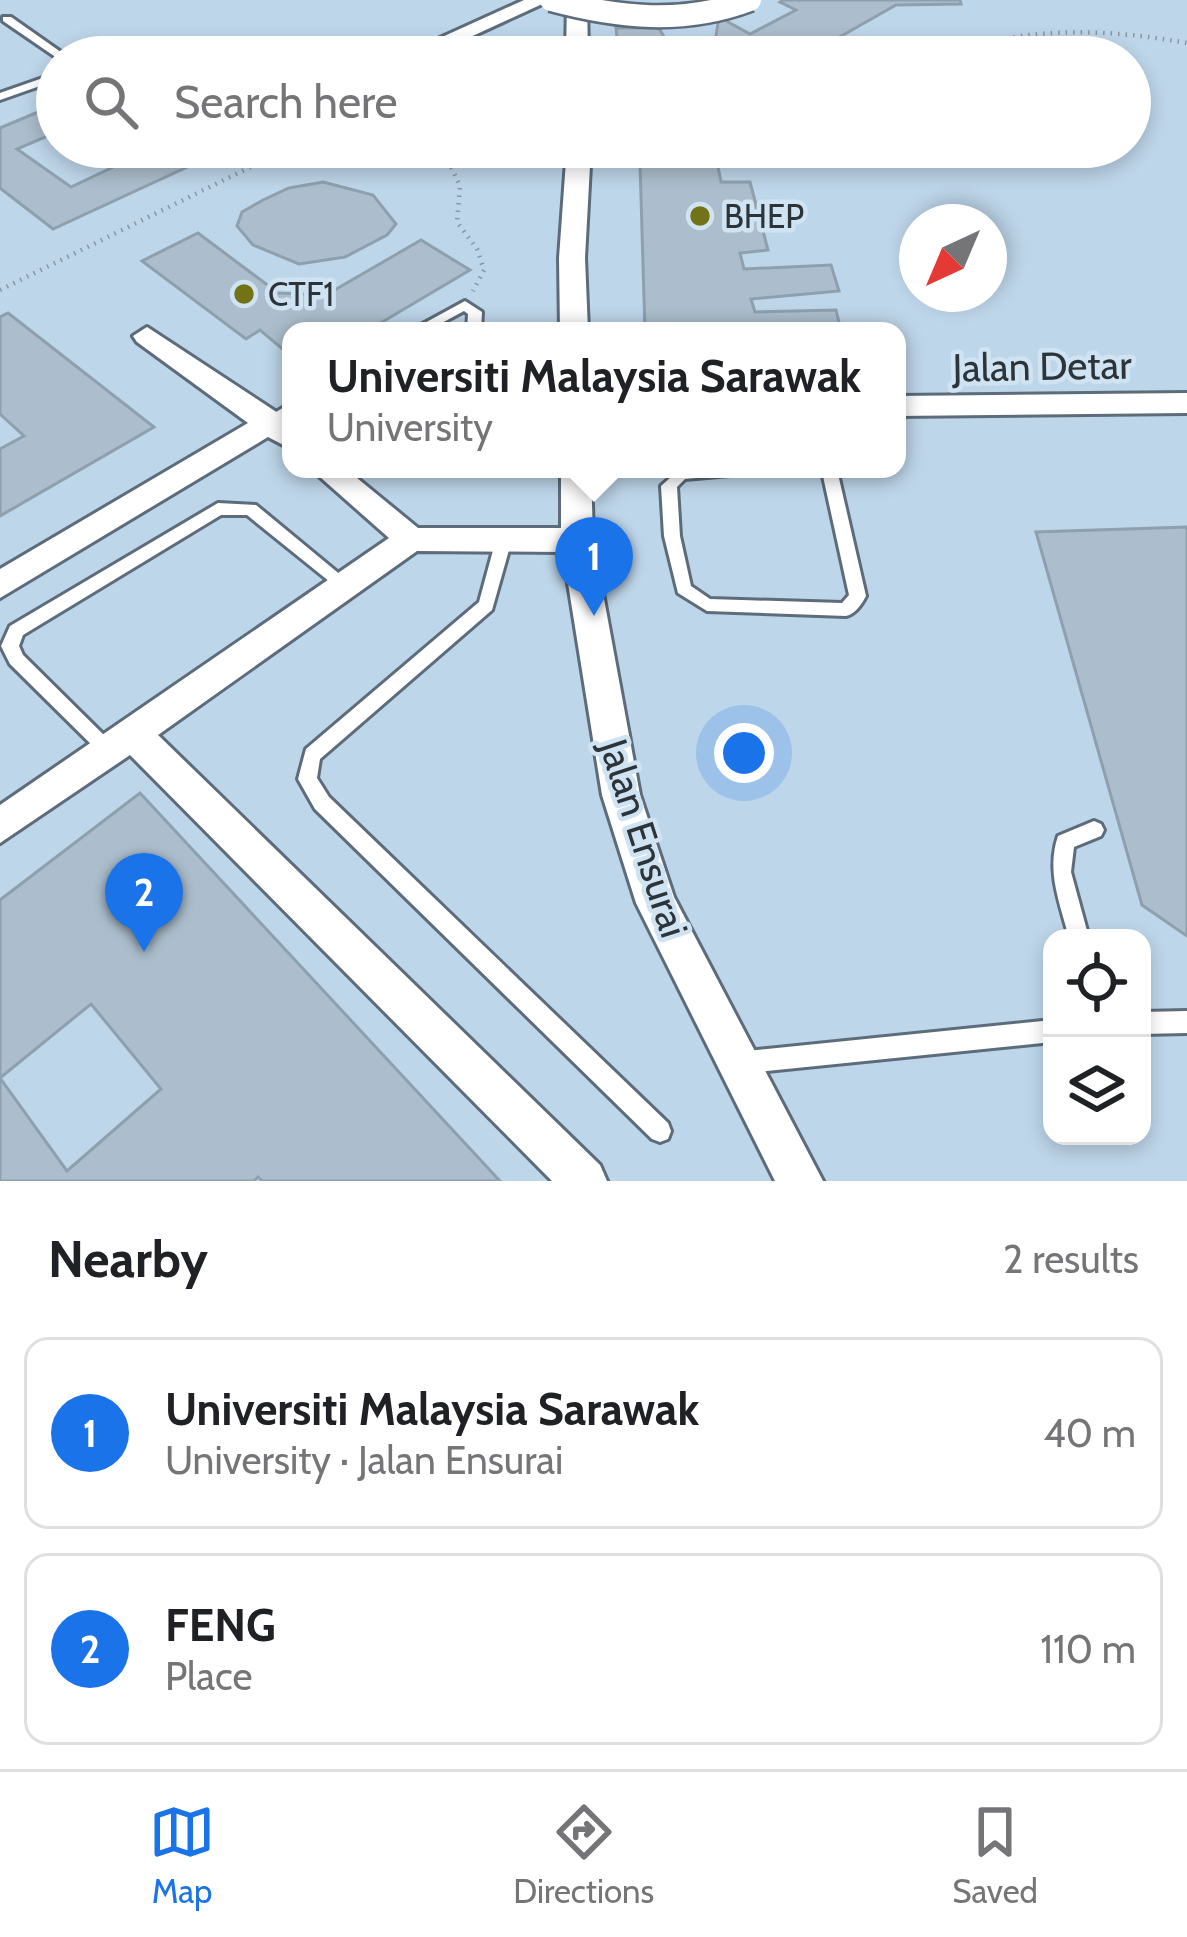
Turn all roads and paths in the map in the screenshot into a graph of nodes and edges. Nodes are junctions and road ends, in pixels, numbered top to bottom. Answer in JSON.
{"nodes":[{"id":1,"x":541,"y":0,"type":"edge"},
{"id":2,"x":551,"y":0,"type":"edge"},
{"id":3,"x":577,"y":0,"type":"edge"},
{"id":4,"x":750,"y":0,"type":"edge"},
{"id":5,"x":7,"y":19,"type":"dead end"},
{"id":6,"x":457,"y":36,"type":"edge"},
{"id":7,"x":577,"y":36,"type":"edge"},
{"id":8,"x":1012,"y":36,"type":"edge"},
{"id":9,"x":36,"y":39,"type":"edge"},
{"id":10,"x":1187,"y":43,"type":"edge"},
{"id":11,"x":0,"y":77,"type":"edge"},
{"id":12,"x":36,"y":84,"type":"edge"},
{"id":13,"x":18,"y":90,"type":"junction"},
{"id":14,"x":0,"y":97,"type":"edge"},
{"id":15,"x":243,"y":168,"type":"edge"},
{"id":16,"x":452,"y":168,"type":"edge"},
{"id":17,"x":578,"y":168,"type":"edge"},
{"id":18,"x":0,"y":290,"type":"edge"},
{"id":19,"x":466,"y":305,"type":"junction"},
{"id":20,"x":433,"y":322,"type":"edge"},
{"id":21,"x":474,"y":322,"type":"edge"},
{"id":22,"x":574,"y":322,"type":"edge"},
{"id":23,"x":147,"y":336,"type":"dead end"},
{"id":24,"x":1187,"y":403,"type":"edge"},
{"id":25,"x":906,"y":406,"type":"edge"},
{"id":26,"x":282,"y":422,"type":"edge"},
{"id":27,"x":282,"y":424,"type":"edge"},
{"id":28,"x":337,"y":478,"type":"edge"},
{"id":29,"x":576,"y":478,"type":"edge"},
{"id":30,"x":676,"y":478,"type":"edge"},
{"id":31,"x":831,"y":478,"type":"edge"},
{"id":32,"x":411,"y":539,"type":"junction"},
{"id":33,"x":578,"y":539,"type":"junction"},
{"id":34,"x":503,"y":543,"type":"junction"},
{"id":35,"x":0,"y":585,"type":"edge"},
{"id":36,"x":346,"y":586,"type":"junction"},
{"id":37,"x":122,"y":743,"type":"junction"},
{"id":38,"x":0,"y":826,"type":"edge"},
{"id":39,"x":1094,"y":830,"type":"dead end"},
{"id":40,"x":1076,"y":929,"type":"edge"},
{"id":41,"x":1187,"y":1022,"type":"edge"},
{"id":42,"x":1151,"y":1023,"type":"edge"},
{"id":43,"x":1043,"y":1032,"type":"edge"},
{"id":44,"x":737,"y":1063,"type":"junction"},
{"id":45,"x":660,"y":1131,"type":"dead end"},
{"id":46,"x":584,"y":1181,"type":"edge"},
{"id":47,"x":800,"y":1181,"type":"edge"}],
"edges":[{"from":1,"to":6,"type":"street"},
{"from":2,"to":4,"type":"street","bridge":true},
{"from":3,"to":7,"type":"street"},
{"from":5,"to":9,"type":"lane"},
{"from":8,"to":10,"type":"path"},
{"from":11,"to":13,"type":"lane"},
{"from":12,"to":13,"type":"lane"},
{"from":13,"to":14,"type":"lane"},
{"from":15,"to":18,"type":"path"},
{"from":16,"to":19,"type":"path"},
{"from":17,"to":22,"type":"street"},
{"from":19,"to":20,"type":"lane"},
{"from":19,"to":21,"type":"lane"},
{"from":23,"to":26,"type":"street"},
{"from":24,"to":25,"type":"street","name":"Jalan Detar"},
{"from":27,"to":35,"type":"street"},
{"from":28,"to":32,"type":"street"},
{"from":29,"to":33,"type":"street","name":"Jalan Ensurai"},
{"from":30,"to":31,"type":"lane"},
{"from":32,"to":34,"type":"street"},
{"from":32,"to":36,"type":"street"},
{"from":33,"to":34,"type":"street"},
{"from":33,"to":44,"type":"street","name":"Jalan Ensurai"},
{"from":34,"to":45,"type":"lane"},
{"from":36,"to":37,"type":"street"},
{"from":36,"to":37,"type":"lane"},
{"from":37,"to":38,"type":"street"},
{"from":37,"to":46,"type":"street"},
{"from":39,"to":40,"type":"lane"},
{"from":41,"to":42,"type":"lane"},
{"from":43,"to":44,"type":"lane"},
{"from":44,"to":47,"type":"street","name":"Jalan Ensurai"}]}
